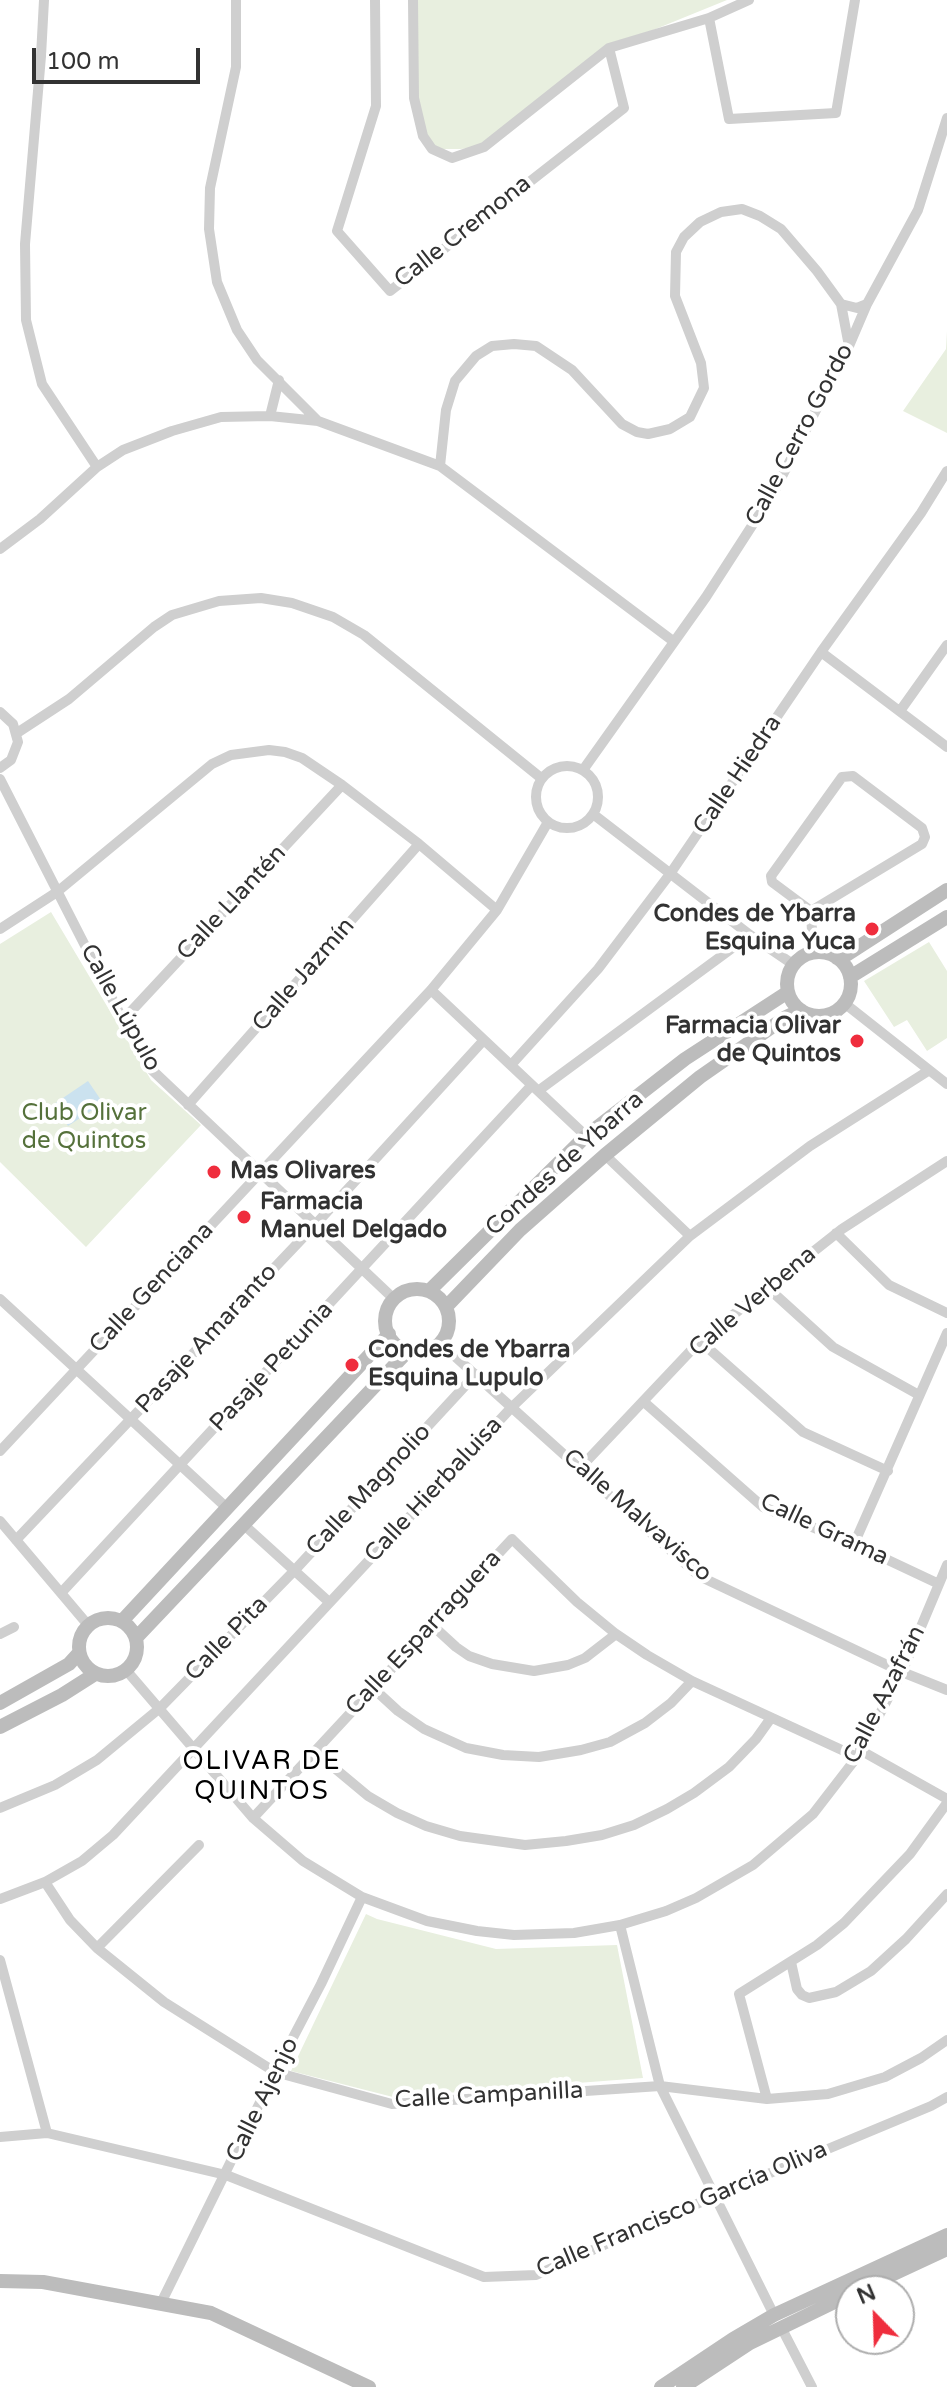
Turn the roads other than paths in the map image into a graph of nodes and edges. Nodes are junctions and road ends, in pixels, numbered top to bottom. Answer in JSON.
{"nodes":[{"id":1,"x":44,"y":0,"type":"edge"},
{"id":2,"x":236,"y":0,"type":"edge"},
{"id":3,"x":375,"y":0,"type":"edge"},
{"id":4,"x":413,"y":0,"type":"edge"},
{"id":5,"x":749,"y":0,"type":"edge"},
{"id":6,"x":855,"y":0,"type":"edge"},
{"id":7,"x":709,"y":18,"type":"junction"},
{"id":8,"x":609,"y":48,"type":"junction"},
{"id":9,"x":947,"y":118,"type":"edge"},
{"id":10,"x":841,"y":304,"type":"junction"},
{"id":11,"x":867,"y":304,"type":"junction"},
{"id":12,"x":849,"y":346,"type":"junction"},
{"id":13,"x":279,"y":380,"type":"junction"},
{"id":14,"x":270,"y":416,"type":"junction"},
{"id":15,"x":318,"y":421,"type":"junction"},
{"id":16,"x":440,"y":466,"type":"junction"},
{"id":17,"x":97,"y":467,"type":"junction"},
{"id":18,"x":947,"y":471,"type":"edge"},
{"id":19,"x":0,"y":549,"type":"edge"},
{"id":20,"x":673,"y":641,"type":"junction"},
{"id":21,"x":947,"y":645,"type":"edge"},
{"id":22,"x":821,"y":652,"type":"junction"},
{"id":23,"x":900,"y":711,"type":"junction"},
{"id":24,"x":0,"y":712,"type":"edge"},
{"id":25,"x":17,"y":733,"type":"junction"},
{"id":26,"x":947,"y":747,"type":"edge"},
{"id":27,"x":0,"y":768,"type":"edge"},
{"id":28,"x":583,"y":770,"type":"junction"},
{"id":29,"x":541,"y":778,"type":"junction"},
{"id":30,"x":0,"y":779,"type":"edge"},
{"id":31,"x":342,"y":785,"type":"junction"},
{"id":32,"x":593,"y":814,"type":"junction"},
{"id":33,"x":548,"y":822,"type":"junction"},
{"id":34,"x":419,"y":844,"type":"junction"},
{"id":35,"x":670,"y":874,"type":"junction"},
{"id":36,"x":947,"y":890,"type":"edge"},
{"id":37,"x":57,"y":892,"type":"junction"},
{"id":38,"x":497,"y":910,"type":"junction"},
{"id":39,"x":811,"y":911,"type":"junction"},
{"id":40,"x":947,"y":917,"type":"edge"},
{"id":41,"x":0,"y":929,"type":"edge"},
{"id":42,"x":750,"y":935,"type":"junction"},
{"id":43,"x":813,"y":953,"type":"junction"},
{"id":44,"x":837,"y":958,"type":"junction"},
{"id":45,"x":794,"y":965,"type":"junction"},
{"id":46,"x":850,"y":977,"type":"junction"},
{"id":47,"x":431,"y":990,"type":"junction"},
{"id":48,"x":788,"y":992,"type":"junction"},
{"id":49,"x":842,"y":1006,"type":"junction"},
{"id":50,"x":801,"y":1010,"type":"junction"},
{"id":51,"x":123,"y":1020,"type":"junction"},
{"id":52,"x":483,"y":1041,"type":"junction"},
{"id":53,"x":511,"y":1065,"type":"junction"},
{"id":54,"x":928,"y":1071,"type":"junction"},
{"id":55,"x":947,"y":1084,"type":"edge"},
{"id":56,"x":535,"y":1088,"type":"junction"},
{"id":57,"x":188,"y":1105,"type":"junction"},
{"id":58,"x":586,"y":1136,"type":"junction"},
{"id":59,"x":605,"y":1155,"type":"junction"},
{"id":60,"x":947,"y":1161,"type":"edge"},
{"id":61,"x":259,"y":1172,"type":"junction"},
{"id":62,"x":315,"y":1225,"type":"junction"},
{"id":63,"x":836,"y":1233,"type":"junction"},
{"id":64,"x":690,"y":1236,"type":"junction"},
{"id":65,"x":362,"y":1270,"type":"junction"},
{"id":66,"x":768,"y":1288,"type":"junction"},
{"id":67,"x":429,"y":1291,"type":"junction"},
{"id":68,"x":394,"y":1299,"type":"junction"},
{"id":69,"x":3,"y":1307,"type":"edge"},
{"id":70,"x":446,"y":1307,"type":"junction"},
{"id":71,"x":947,"y":1313,"type":"edge"},
{"id":72,"x":947,"y":1333,"type":"edge"},
{"id":73,"x":389,"y":1334,"type":"junction"},
{"id":74,"x":700,"y":1341,"type":"junction"},
{"id":75,"x":440,"y":1343,"type":"junction"},
{"id":76,"x":408,"y":1351,"type":"junction"},
{"id":77,"x":78,"y":1369,"type":"junction"},
{"id":78,"x":476,"y":1374,"type":"junction"},
{"id":79,"x":919,"y":1395,"type":"junction"},
{"id":80,"x":644,"y":1402,"type":"junction"},
{"id":81,"x":511,"y":1408,"type":"junction"},
{"id":82,"x":132,"y":1418,"type":"junction"},
{"id":83,"x":0,"y":1451,"type":"edge"},
{"id":84,"x":181,"y":1465,"type":"junction"},
{"id":85,"x":580,"y":1468,"type":"junction"},
{"id":86,"x":888,"y":1471,"type":"junction"},
{"id":87,"x":227,"y":1508,"type":"junction"},
{"id":88,"x":0,"y":1521,"type":"edge"},
{"id":89,"x":243,"y":1524,"type":"junction"},
{"id":90,"x":16,"y":1540,"type":"junction"},
{"id":91,"x":854,"y":1544,"type":"junction"},
{"id":92,"x":947,"y":1565,"type":"edge"},
{"id":93,"x":294,"y":1571,"type":"junction"},
{"id":94,"x":939,"y":1584,"type":"junction"},
{"id":95,"x":61,"y":1593,"type":"junction"},
{"id":96,"x":329,"y":1602,"type":"junction"},
{"id":97,"x":122,"y":1621,"type":"junction"},
{"id":98,"x":88,"y":1625,"type":"junction"},
{"id":99,"x":432,"y":1625,"type":"junction"},
{"id":100,"x":14,"y":1627,"type":"dead end"},
{"id":101,"x":0,"y":1634,"type":"edge"},
{"id":102,"x":616,"y":1634,"type":"junction"},
{"id":103,"x":136,"y":1638,"type":"junction"},
{"id":104,"x":79,"y":1653,"type":"junction"},
{"id":105,"x":126,"y":1670,"type":"junction"},
{"id":106,"x":902,"y":1672,"type":"junction"},
{"id":107,"x":95,"y":1674,"type":"junction"},
{"id":108,"x":692,"y":1681,"type":"junction"},
{"id":109,"x":373,"y":1688,"type":"junction"},
{"id":110,"x":947,"y":1690,"type":"edge"},
{"id":111,"x":0,"y":1703,"type":"edge"},
{"id":112,"x":160,"y":1708,"type":"junction"},
{"id":113,"x":771,"y":1718,"type":"junction"},
{"id":114,"x":0,"y":1727,"type":"edge"},
{"id":115,"x":193,"y":1748,"type":"junction"},
{"id":116,"x":314,"y":1751,"type":"junction"},
{"id":117,"x":858,"y":1753,"type":"junction"},
{"id":118,"x":947,"y":1801,"type":"edge"},
{"id":119,"x":0,"y":1808,"type":"edge"},
{"id":120,"x":253,"y":1818,"type":"junction"},
{"id":121,"x":199,"y":1845,"type":"dead end"},
{"id":122,"x":45,"y":1882,"type":"junction"},
{"id":123,"x":947,"y":1894,"type":"edge"},
{"id":124,"x":362,"y":1897,"type":"junction"},
{"id":125,"x":0,"y":1899,"type":"edge"},
{"id":126,"x":620,"y":1925,"type":"junction"},
{"id":127,"x":97,"y":1948,"type":"junction"},
{"id":128,"x":0,"y":1960,"type":"edge"},
{"id":129,"x":791,"y":1962,"type":"junction"},
{"id":130,"x":947,"y":2040,"type":"edge"},
{"id":131,"x":275,"y":2072,"type":"junction"},
{"id":132,"x":660,"y":2086,"type":"junction"},
{"id":133,"x":947,"y":2097,"type":"edge"},
{"id":134,"x":767,"y":2099,"type":"junction"},
{"id":135,"x":47,"y":2133,"type":"junction"},
{"id":136,"x":0,"y":2137,"type":"edge"},
{"id":137,"x":226,"y":2175,"type":"junction"},
{"id":138,"x":715,"y":2196,"type":"junction"},
{"id":139,"x":947,"y":2235,"type":"edge"},
{"id":140,"x":947,"y":2249,"type":"edge"},
{"id":141,"x":891,"y":2275,"type":"edge"},
{"id":142,"x":0,"y":2281,"type":"edge"},
{"id":143,"x":835,"y":2300,"type":"edge"},
{"id":144,"x":161,"y":2303,"type":"junction"},
{"id":145,"x":777,"y":2321,"type":"junction"},
{"id":146,"x":369,"y":2387,"type":"edge"},
{"id":147,"x":661,"y":2387,"type":"edge"},
{"id":148,"x":683,"y":2387,"type":"edge"},
{"id":149,"x":812,"y":2387,"type":"edge"}],
"edges":[{"from":1,"to":17,"type":"street"},
{"from":2,"to":13,"type":"street"},
{"from":3,"to":8,"type":"street","name":"Calle Cremona"},
{"from":4,"to":8,"type":"street"},
{"from":5,"to":7,"type":"street"},
{"from":6,"to":7,"type":"street"},
{"from":7,"to":8,"type":"street"},
{"from":9,"to":11,"type":"street","name":"Calle Cerro Gordo"},
{"from":10,"to":11,"type":"street"},
{"from":10,"to":12,"type":"street"},
{"from":10,"to":16,"type":"street"},
{"from":11,"to":12,"type":"street","name":"Calle Cerro Gordo"},
{"from":12,"to":20,"type":"street","name":"Calle Cerro Gordo"},
{"from":13,"to":14,"type":"street"},
{"from":13,"to":15,"type":"street"},
{"from":14,"to":15,"type":"street"},
{"from":14,"to":17,"type":"street"},
{"from":15,"to":16,"type":"street"},
{"from":16,"to":20,"type":"street"},
{"from":17,"to":19,"type":"street"},
{"from":18,"to":22,"type":"street","name":"Calle Hiedra"},
{"from":20,"to":28,"type":"street","name":"Calle Cerro Gordo"},
{"from":21,"to":23,"type":"street"},
{"from":22,"to":23,"type":"street"},
{"from":22,"to":35,"type":"street","name":"Calle Hiedra"},
{"from":23,"to":26,"type":"street"},
{"from":24,"to":25,"type":"street"},
{"from":25,"to":27,"type":"street"},
{"from":25,"to":29,"type":"street"},
{"from":28,"to":29,"type":"street"},
{"from":28,"to":32,"type":"street"},
{"from":29,"to":33,"type":"street"},
{"from":30,"to":37,"type":"street","name":"Calle Lúpulo"},
{"from":31,"to":34,"type":"street"},
{"from":31,"to":37,"type":"street"},
{"from":31,"to":51,"type":"street","name":"Calle Llantén"},
{"from":32,"to":33,"type":"street"},
{"from":32,"to":35,"type":"street"},
{"from":33,"to":38,"type":"street","name":"Calle Genciana"},
{"from":34,"to":38,"type":"street"},
{"from":34,"to":57,"type":"street","name":"Calle Jazmín"},
{"from":35,"to":42,"type":"street"},
{"from":35,"to":53,"type":"street","name":"Calle Hiedra"},
{"from":36,"to":44,"type":"main road"},
{"from":37,"to":41,"type":"street"},
{"from":37,"to":51,"type":"street","name":"Calle Lúpulo"},
{"from":38,"to":47,"type":"street","name":"Calle Genciana"},
{"from":39,"to":39,"type":"street"},
{"from":39,"to":43,"type":"street"},
{"from":40,"to":46,"type":"main road"},
{"from":42,"to":45,"type":"street"},
{"from":42,"to":56,"type":"street","name":"Pasaje Petunia"},
{"from":43,"to":44,"type":"main road"},
{"from":43,"to":45,"type":"main road"},
{"from":44,"to":46,"type":"main road"},
{"from":45,"to":48,"type":"main road"},
{"from":46,"to":49,"type":"main road"},
{"from":47,"to":52,"type":"street"},
{"from":47,"to":61,"type":"street","name":"Calle Genciana"},
{"from":48,"to":50,"type":"main road"},
{"from":48,"to":58,"type":"main road","name":"Condes de Ybarra"},
{"from":49,"to":50,"type":"main road"},
{"from":49,"to":54,"type":"street"},
{"from":50,"to":59,"type":"main road","name":"Condes de Ybarra"},
{"from":51,"to":57,"type":"street","name":"Calle Lúpulo"},
{"from":52,"to":53,"type":"street"},
{"from":52,"to":62,"type":"street","name":"Pasaje Amaranto"},
{"from":53,"to":56,"type":"street"},
{"from":54,"to":55,"type":"street"},
{"from":54,"to":64,"type":"street","name":"Calle Hierbaluisa"},
{"from":56,"to":58,"type":"street"},
{"from":56,"to":65,"type":"street","name":"Pasaje Petunia"},
{"from":57,"to":61,"type":"street","name":"Calle Lúpulo"},
{"from":58,"to":67,"type":"main road","name":"Condes de Ybarra"},
{"from":59,"to":64,"type":"street"},
{"from":59,"to":70,"type":"main road","name":"Condes de Ybarra"},
{"from":60,"to":63,"type":"street","name":"Calle Verbena"},
{"from":61,"to":62,"type":"street","name":"Calle Lúpulo"},
{"from":61,"to":77,"type":"street","name":"Calle Genciana"},
{"from":62,"to":65,"type":"street","name":"Calle Lúpulo"},
{"from":62,"to":82,"type":"street","name":"Pasaje Amaranto"},
{"from":63,"to":66,"type":"street","name":"Calle Verbena"},
{"from":63,"to":71,"type":"street"},
{"from":64,"to":81,"type":"street","name":"Calle Hierbaluisa"},
{"from":65,"to":68,"type":"street","name":"Calle Lúpulo"},
{"from":65,"to":84,"type":"street","name":"Pasaje Petunia"},
{"from":66,"to":74,"type":"street","name":"Calle Verbena"},
{"from":66,"to":79,"type":"street"},
{"from":67,"to":68,"type":"main road"},
{"from":67,"to":70,"type":"main road"},
{"from":68,"to":73,"type":"main road"},
{"from":69,"to":77,"type":"street"},
{"from":70,"to":75,"type":"main road"},
{"from":72,"to":79,"type":"street"},
{"from":73,"to":76,"type":"main road"},
{"from":73,"to":87,"type":"main road"},
{"from":74,"to":80,"type":"street","name":"Calle Verbena"},
{"from":74,"to":86,"type":"street"},
{"from":75,"to":76,"type":"main road"},
{"from":75,"to":78,"type":"street","name":"Calle Malvavisco"},
{"from":76,"to":89,"type":"main road"},
{"from":77,"to":82,"type":"street"},
{"from":77,"to":83,"type":"street","name":"Calle Genciana"},
{"from":78,"to":81,"type":"street","name":"Calle Malvavisco"},
{"from":78,"to":93,"type":"street","name":"Calle Magnolio"},
{"from":79,"to":86,"type":"street"},
{"from":80,"to":85,"type":"street","name":"Calle Verbena"},
{"from":80,"to":91,"type":"street","name":"Calle Grama"},
{"from":81,"to":85,"type":"street","name":"Calle Malvavisco"},
{"from":81,"to":96,"type":"street","name":"Calle Hierbaluisa"},
{"from":82,"to":84,"type":"street"},
{"from":82,"to":90,"type":"street","name":"Pasaje Amaranto"},
{"from":84,"to":87,"type":"street"},
{"from":84,"to":95,"type":"street","name":"Pasaje Petunia"},
{"from":85,"to":106,"type":"street","name":"Calle Malvavisco"},
{"from":86,"to":91,"type":"street"},
{"from":87,"to":97,"type":"main road"},
{"from":88,"to":90,"type":"street"},
{"from":89,"to":93,"type":"street"},
{"from":89,"to":103,"type":"main road"},
{"from":90,"to":95,"type":"street"},
{"from":91,"to":94,"type":"street","name":"Calle Grama"},
{"from":92,"to":94,"type":"street","name":"Calle Azafrán"},
{"from":93,"to":96,"type":"street"},
{"from":93,"to":112,"type":"street","name":"Calle Pita"},
{"from":94,"to":106,"type":"street","name":"Calle Azafrán"},
{"from":95,"to":98,"type":"street"},
{"from":96,"to":115,"type":"street","name":"Calle Hierbaluisa"},
{"from":97,"to":98,"type":"main road"},
{"from":97,"to":103,"type":"main road"},
{"from":98,"to":104,"type":"main road"},
{"from":99,"to":102,"type":"street"},
{"from":99,"to":102,"type":"street","name":"Calle Esparraguera"},
{"from":99,"to":109,"type":"street","name":"Calle Esparraguera"},
{"from":100,"to":101,"type":"street"},
{"from":102,"to":108,"type":"street","name":"Calle Esparraguera"},
{"from":103,"to":105,"type":"main road"},
{"from":104,"to":107,"type":"main road"},
{"from":104,"to":111,"type":"main road"},
{"from":105,"to":107,"type":"main road"},
{"from":105,"to":112,"type":"street","name":"Calle Azafrán"},
{"from":106,"to":110,"type":"street","name":"Calle Malvavisco"},
{"from":106,"to":117,"type":"street","name":"Calle Azafrán"},
{"from":107,"to":114,"type":"main road"},
{"from":108,"to":109,"type":"street"},
{"from":108,"to":113,"type":"street","name":"Calle Esparraguera"},
{"from":109,"to":116,"type":"street","name":"Calle Esparraguera"},
{"from":112,"to":115,"type":"street","name":"Calle Azafrán"},
{"from":112,"to":119,"type":"street","name":"Calle Pita"},
{"from":113,"to":116,"type":"street"},
{"from":113,"to":117,"type":"street","name":"Calle Esparraguera"},
{"from":115,"to":120,"type":"street","name":"Calle Azafrán"},
{"from":115,"to":122,"type":"street","name":"Calle Hierbaluisa"},
{"from":116,"to":120,"type":"street","name":"Calle Esparraguera"},
{"from":117,"to":118,"type":"street","name":"Calle Esparraguera"},
{"from":117,"to":126,"type":"street","name":"Calle Azafrán"},
{"from":118,"to":129,"type":"street"},
{"from":120,"to":124,"type":"street","name":"Calle Azafrán"},
{"from":121,"to":127,"type":"street"},
{"from":122,"to":125,"type":"street","name":"Calle Hierbaluisa"},
{"from":122,"to":127,"type":"street","name":"Calle Campanilla"},
{"from":123,"to":129,"type":"street"},
{"from":124,"to":126,"type":"street","name":"Calle Azafrán"},
{"from":124,"to":131,"type":"street","name":"Calle Ajenjo"},
{"from":126,"to":132,"type":"street"},
{"from":127,"to":131,"type":"street","name":"Calle Campanilla"},
{"from":128,"to":135,"type":"street"},
{"from":129,"to":134,"type":"street"},
{"from":130,"to":134,"type":"street","name":"Calle Campanilla"},
{"from":131,"to":132,"type":"street","name":"Calle Campanilla"},
{"from":131,"to":137,"type":"street","name":"Calle Ajenjo"},
{"from":132,"to":134,"type":"street","name":"Calle Campanilla"},
{"from":132,"to":138,"type":"street"},
{"from":133,"to":138,"type":"street","name":"Calle Francisco García Oliva"},
{"from":135,"to":136,"type":"street","name":"Calle Francisco García Oliva"},
{"from":135,"to":137,"type":"street","name":"Calle Francisco García Oliva"},
{"from":137,"to":138,"type":"street","name":"Calle Francisco García Oliva"},
{"from":137,"to":144,"type":"street","name":"Calle Ajenjo"},
{"from":138,"to":145,"type":"street"},
{"from":139,"to":145,"type":"main road"},
{"from":140,"to":141,"type":"main road"},
{"from":142,"to":144,"type":"main road"},
{"from":143,"to":145,"type":"main road"},
{"from":144,"to":146,"type":"main road"},
{"from":145,"to":147,"type":"main road"},
{"from":145,"to":148,"type":"main road"},
{"from":145,"to":149,"type":"street"}]}
